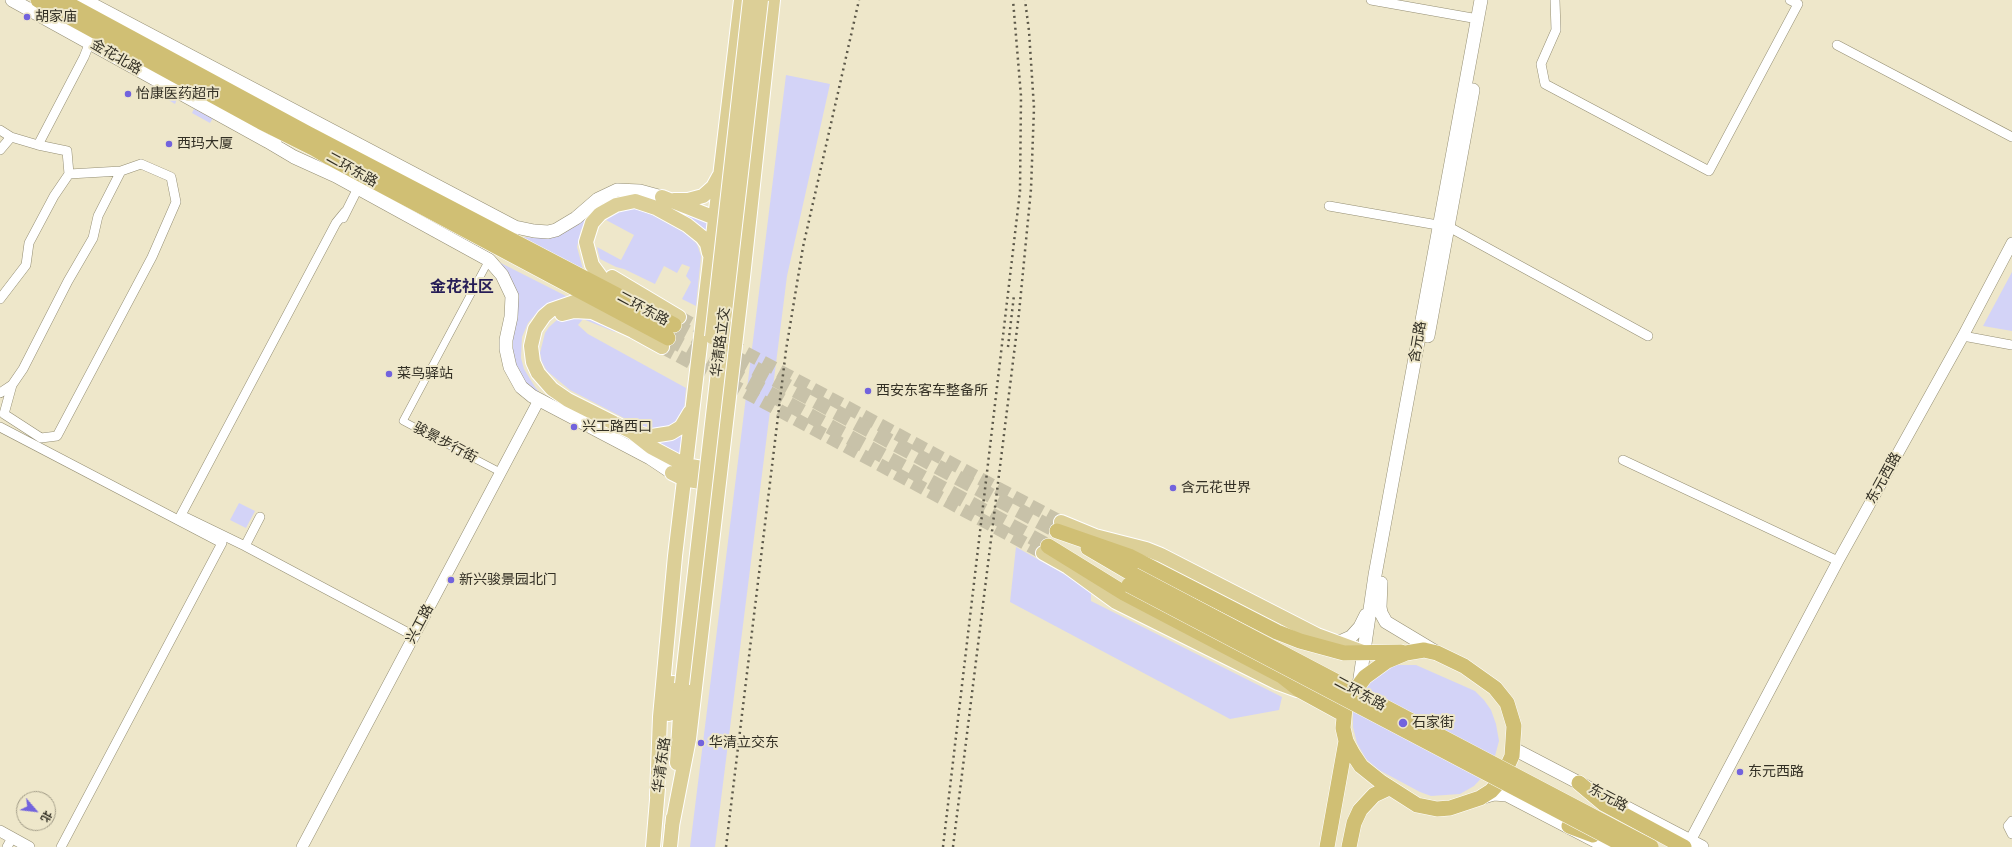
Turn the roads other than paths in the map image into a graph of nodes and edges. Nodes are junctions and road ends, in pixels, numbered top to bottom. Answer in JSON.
{"nodes":[{"id":1,"x":12,"y":0,"type":"edge"},
{"id":2,"x":38,"y":0,"type":"edge"},
{"id":3,"x":61,"y":0,"type":"edge"},
{"id":4,"x":84,"y":0,"type":"edge"},
{"id":5,"x":741,"y":0,"type":"edge"},
{"id":6,"x":750,"y":0,"type":"edge"},
{"id":7,"x":761,"y":0,"type":"edge"},
{"id":8,"x":773,"y":0,"type":"edge"},
{"id":9,"x":1371,"y":0,"type":"edge"},
{"id":10,"x":1481,"y":0,"type":"edge"},
{"id":11,"x":1489,"y":0,"type":"edge"},
{"id":12,"x":1555,"y":0,"type":"edge"},
{"id":13,"x":1790,"y":0,"type":"edge"},
{"id":14,"x":1478,"y":19,"type":"junction"},
{"id":15,"x":109,"y":32,"type":"junction"},
{"id":16,"x":90,"y":42,"type":"junction"},
{"id":17,"x":1837,"y":45,"type":"dead end"},
{"id":18,"x":139,"y":56,"type":"junction"},
{"id":19,"x":175,"y":90,"type":"junction"},
{"id":20,"x":270,"y":99,"type":"junction"},
{"id":21,"x":0,"y":130,"type":"edge"},
{"id":22,"x":11,"y":137,"type":"junction"},
{"id":23,"x":2012,"y":137,"type":"edge"},
{"id":24,"x":267,"y":141,"type":"junction"},
{"id":25,"x":38,"y":145,"type":"junction"},
{"id":26,"x":0,"y":150,"type":"edge"},
{"id":27,"x":333,"y":152,"type":"junction"},
{"id":28,"x":722,"y":166,"type":"junction"},
{"id":29,"x":121,"y":171,"type":"junction"},
{"id":30,"x":69,"y":174,"type":"junction"},
{"id":31,"x":358,"y":188,"type":"junction"},
{"id":32,"x":662,"y":197,"type":"junction"},
{"id":33,"x":616,"y":205,"type":"junction"},
{"id":34,"x":1329,"y":206,"type":"dead end"},
{"id":35,"x":345,"y":212,"type":"junction"},
{"id":36,"x":715,"y":218,"type":"junction"},
{"id":37,"x":748,"y":222,"type":"junction"},
{"id":38,"x":1444,"y":226,"type":"junction"},
{"id":39,"x":2012,"y":244,"type":"edge"},
{"id":40,"x":327,"y":252,"type":"dead end"},
{"id":41,"x":489,"y":260,"type":"junction"},
{"id":42,"x":710,"y":262,"type":"junction"},
{"id":43,"x":0,"y":299,"type":"edge"},
{"id":44,"x":611,"y":308,"type":"junction"},
{"id":45,"x":647,"y":311,"type":"junction"},
{"id":46,"x":702,"y":318,"type":"junction"},
{"id":47,"x":737,"y":324,"type":"junction"},
{"id":48,"x":671,"y":332,"type":"junction"},
{"id":49,"x":1648,"y":336,"type":"dead end"},
{"id":50,"x":1963,"y":336,"type":"junction"},
{"id":51,"x":2012,"y":345,"type":"edge"},
{"id":52,"x":695,"y":382,"type":"junction"},
{"id":53,"x":12,"y":386,"type":"junction"},
{"id":54,"x":729,"y":388,"type":"junction"},
{"id":55,"x":0,"y":393,"type":"edge"},
{"id":56,"x":694,"y":396,"type":"junction"},
{"id":57,"x":538,"y":400,"type":"junction"},
{"id":58,"x":2,"y":413,"type":"edge"},
{"id":59,"x":609,"y":420,"type":"junction"},
{"id":60,"x":0,"y":427,"type":"edge"},
{"id":61,"x":632,"y":432,"type":"junction"},
{"id":62,"x":1623,"y":460,"type":"dead end"},
{"id":63,"x":686,"y":465,"type":"junction"},
{"id":64,"x":674,"y":470,"type":"junction"},
{"id":65,"x":720,"y":471,"type":"junction"},
{"id":66,"x":500,"y":472,"type":"junction"},
{"id":67,"x":718,"y":486,"type":"junction"},
{"id":68,"x":260,"y":518,"type":"dead end"},
{"id":69,"x":1059,"y":526,"type":"junction"},
{"id":70,"x":245,"y":546,"type":"junction"},
{"id":71,"x":1045,"y":549,"type":"joint"},
{"id":72,"x":1068,"y":557,"type":"junction"},
{"id":73,"x":1838,"y":561,"type":"junction"},
{"id":74,"x":1131,"y":580,"type":"junction"},
{"id":75,"x":1370,"y":604,"type":"junction"},
{"id":76,"x":414,"y":636,"type":"junction"},
{"id":77,"x":1300,"y":641,"type":"junction"},
{"id":78,"x":1337,"y":642,"type":"junction"},
{"id":79,"x":1416,"y":651,"type":"junction"},
{"id":80,"x":1364,"y":653,"type":"junction"},
{"id":81,"x":1437,"y":653,"type":"junction"},
{"id":82,"x":678,"y":683,"type":"junction"},
{"id":83,"x":1358,"y":685,"type":"junction"},
{"id":84,"x":1301,"y":691,"type":"junction"},
{"id":85,"x":1343,"y":714,"type":"junction"},
{"id":86,"x":1346,"y":741,"type":"junction"},
{"id":87,"x":1514,"y":749,"type":"junction"},
{"id":88,"x":1579,"y":783,"type":"joint"},
{"id":89,"x":1389,"y":788,"type":"junction"},
{"id":90,"x":657,"y":796,"type":"junction"},
{"id":91,"x":1480,"y":798,"type":"junction"},
{"id":92,"x":2012,"y":821,"type":"edge"},
{"id":93,"x":672,"y":826,"type":"junction"},
{"id":94,"x":1570,"y":826,"type":"junction"},
{"id":95,"x":0,"y":832,"type":"edge"},
{"id":96,"x":2012,"y":834,"type":"edge"},
{"id":97,"x":9,"y":842,"type":"edge"},
{"id":98,"x":1682,"y":843,"type":"edge"},
{"id":99,"x":29,"y":847,"type":"edge"},
{"id":100,"x":61,"y":847,"type":"edge"},
{"id":101,"x":302,"y":847,"type":"edge"},
{"id":102,"x":653,"y":847,"type":"edge"},
{"id":103,"x":670,"y":847,"type":"edge"},
{"id":104,"x":1327,"y":847,"type":"edge"},
{"id":105,"x":1349,"y":847,"type":"edge"},
{"id":106,"x":1607,"y":847,"type":"edge"},
{"id":107,"x":1616,"y":847,"type":"edge"},
{"id":108,"x":1627,"y":847,"type":"edge"},
{"id":109,"x":1651,"y":847,"type":"edge"},
{"id":110,"x":1702,"y":847,"type":"edge"}],
"edges":[{"from":1,"to":16,"type":"main road","name":"金花北路"},
{"from":2,"to":15,"type":"highway","name":"二环东路"},
{"from":3,"to":15,"type":"highway","name":"二环东路"},
{"from":4,"to":20,"type":"main road"},
{"from":5,"to":28,"type":"main road"},
{"from":6,"to":82,"type":"main road","name":"华清路立交","bridge":true},
{"from":7,"to":82,"type":"main road","name":"华清路立交","bridge":true},
{"from":8,"to":37,"type":"main road"},
{"from":9,"to":14,"type":"street"},
{"from":10,"to":14,"type":"main road","name":"含元路"},
{"from":11,"to":38,"type":"main road","name":"含元路"},
{"from":12,"to":13,"type":"street"},
{"from":14,"to":38,"type":"main road","name":"含元路"},
{"from":15,"to":18,"type":"highway","name":"二环东路"},
{"from":15,"to":27,"type":"highway","name":"二环东路"},
{"from":16,"to":19,"type":"main road","name":"金花北路"},
{"from":16,"to":25,"type":"street"},
{"from":17,"to":23,"type":"street"},
{"from":18,"to":19,"type":"main road"},
{"from":18,"to":27,"type":"highway","name":"二环东路"},
{"from":19,"to":24,"type":"main road","name":"金花北路"},
{"from":20,"to":27,"type":"main road"},
{"from":20,"to":32,"type":"main road"},
{"from":21,"to":22,"type":"street"},
{"from":22,"to":25,"type":"street"},
{"from":22,"to":26,"type":"street"},
{"from":24,"to":27,"type":"main road","name":"金花北路"},
{"from":24,"to":31,"type":"main road"},
{"from":25,"to":30,"type":"street"},
{"from":27,"to":44,"type":"highway","name":"二环东路"},
{"from":27,"to":45,"type":"highway","name":"二环东路"},
{"from":28,"to":32,"type":"main road"},
{"from":28,"to":36,"type":"main road"},
{"from":29,"to":30,"type":"street"},
{"from":29,"to":53,"type":"street"},
{"from":29,"to":58,"type":"street"},
{"from":30,"to":43,"type":"street"},
{"from":31,"to":35,"type":"street"},
{"from":31,"to":41,"type":"main road"},
{"from":32,"to":36,"type":"main road"},
{"from":33,"to":42,"type":"main road"},
{"from":33,"to":45,"type":"main road"},
{"from":33,"to":48,"type":"main road"},
{"from":34,"to":38,"type":"street"},
{"from":35,"to":40,"type":"street"},
{"from":35,"to":70,"type":"street"},
{"from":36,"to":37,"type":"main road"},
{"from":36,"to":42,"type":"main road"},
{"from":37,"to":47,"type":"main road"},
{"from":38,"to":49,"type":"street"},
{"from":38,"to":75,"type":"main road","name":"含元路"},
{"from":38,"to":81,"type":"main road","name":"含元路"},
{"from":39,"to":50,"type":"street","name":"东元西路"},
{"from":41,"to":57,"type":"main road"},
{"from":41,"to":66,"type":"street","name":"骏景步行街"},
{"from":42,"to":46,"type":"main road"},
{"from":44,"to":48,"type":"highway","name":"二环东路"},
{"from":44,"to":59,"type":"main road"},
{"from":45,"to":48,"type":"highway","name":"二环东路"},
{"from":46,"to":47,"type":"main road"},
{"from":46,"to":52,"type":"main road"},
{"from":47,"to":54,"type":"main road"},
{"from":48,"to":59,"type":"main road"},
{"from":50,"to":51,"type":"street"},
{"from":50,"to":73,"type":"street","name":"东元西路"},
{"from":52,"to":54,"type":"main road"},
{"from":52,"to":56,"type":"main road"},
{"from":53,"to":55,"type":"street"},
{"from":53,"to":58,"type":"street"},
{"from":54,"to":65,"type":"main road"},
{"from":56,"to":61,"type":"main road"},
{"from":56,"to":63,"type":"main road"},
{"from":57,"to":64,"type":"main road"},
{"from":57,"to":66,"type":"street","name":"兴工路"},
{"from":59,"to":61,"type":"main road"},
{"from":60,"to":100,"type":"street"},
{"from":61,"to":64,"type":"main road"},
{"from":62,"to":73,"type":"street"},
{"from":63,"to":64,"type":"main road"},
{"from":63,"to":65,"type":"main road"},
{"from":64,"to":67,"type":"main road"},
{"from":64,"to":90,"type":"main road"},
{"from":65,"to":67,"type":"main road"},
{"from":66,"to":76,"type":"street","name":"兴工路"},
{"from":67,"to":93,"type":"main road"},
{"from":68,"to":70,"type":"street"},
{"from":69,"to":74,"type":"highway"},
{"from":69,"to":77,"type":"highway"},
{"from":69,"to":78,"type":"main road"},
{"from":70,"to":76,"type":"street"},
{"from":71,"to":72,"type":"highway"},
{"from":71,"to":84,"type":"main road"},
{"from":72,"to":74,"type":"highway"},
{"from":72,"to":84,"type":"highway"},
{"from":73,"to":98,"type":"street","name":"东元西路"},
{"from":74,"to":108,"type":"highway","name":"二环东路","bridge":true},
{"from":74,"to":109,"type":"highway","name":"二环东路","bridge":true},
{"from":75,"to":78,"type":"main road"},
{"from":75,"to":80,"type":"main road","name":"含元路"},
{"from":76,"to":101,"type":"street","name":"兴工路"},
{"from":77,"to":78,"type":"main road"},
{"from":77,"to":80,"type":"highway"},
{"from":78,"to":80,"type":"main road"},
{"from":79,"to":80,"type":"highway"},
{"from":79,"to":81,"type":"highway"},
{"from":79,"to":83,"type":"highway"},
{"from":80,"to":83,"type":"main road","name":"含元路"},
{"from":81,"to":87,"type":"highway"},
{"from":82,"to":90,"type":"main road","name":"华清东路"},
{"from":82,"to":93,"type":"main road","name":"华清东路"},
{"from":83,"to":85,"type":"highway"},
{"from":84,"to":85,"type":"highway"},
{"from":85,"to":86,"type":"highway"},
{"from":86,"to":89,"type":"highway"},
{"from":86,"to":104,"type":"highway"},
{"from":87,"to":88,"type":"main road","name":"东元路"},
{"from":87,"to":91,"type":"highway"},
{"from":88,"to":98,"type":"highway"},
{"from":89,"to":91,"type":"highway"},
{"from":89,"to":105,"type":"highway"},
{"from":90,"to":102,"type":"main road","name":"华清东路"},
{"from":91,"to":94,"type":"main road"},
{"from":92,"to":96,"type":"street"},
{"from":93,"to":103,"type":"main road","name":"华清东路"},
{"from":94,"to":106,"type":"main road"},
{"from":94,"to":107,"type":"highway"},
{"from":95,"to":97,"type":"street"},
{"from":97,"to":99,"type":"street"},
{"from":98,"to":110,"type":"main road"}]}
